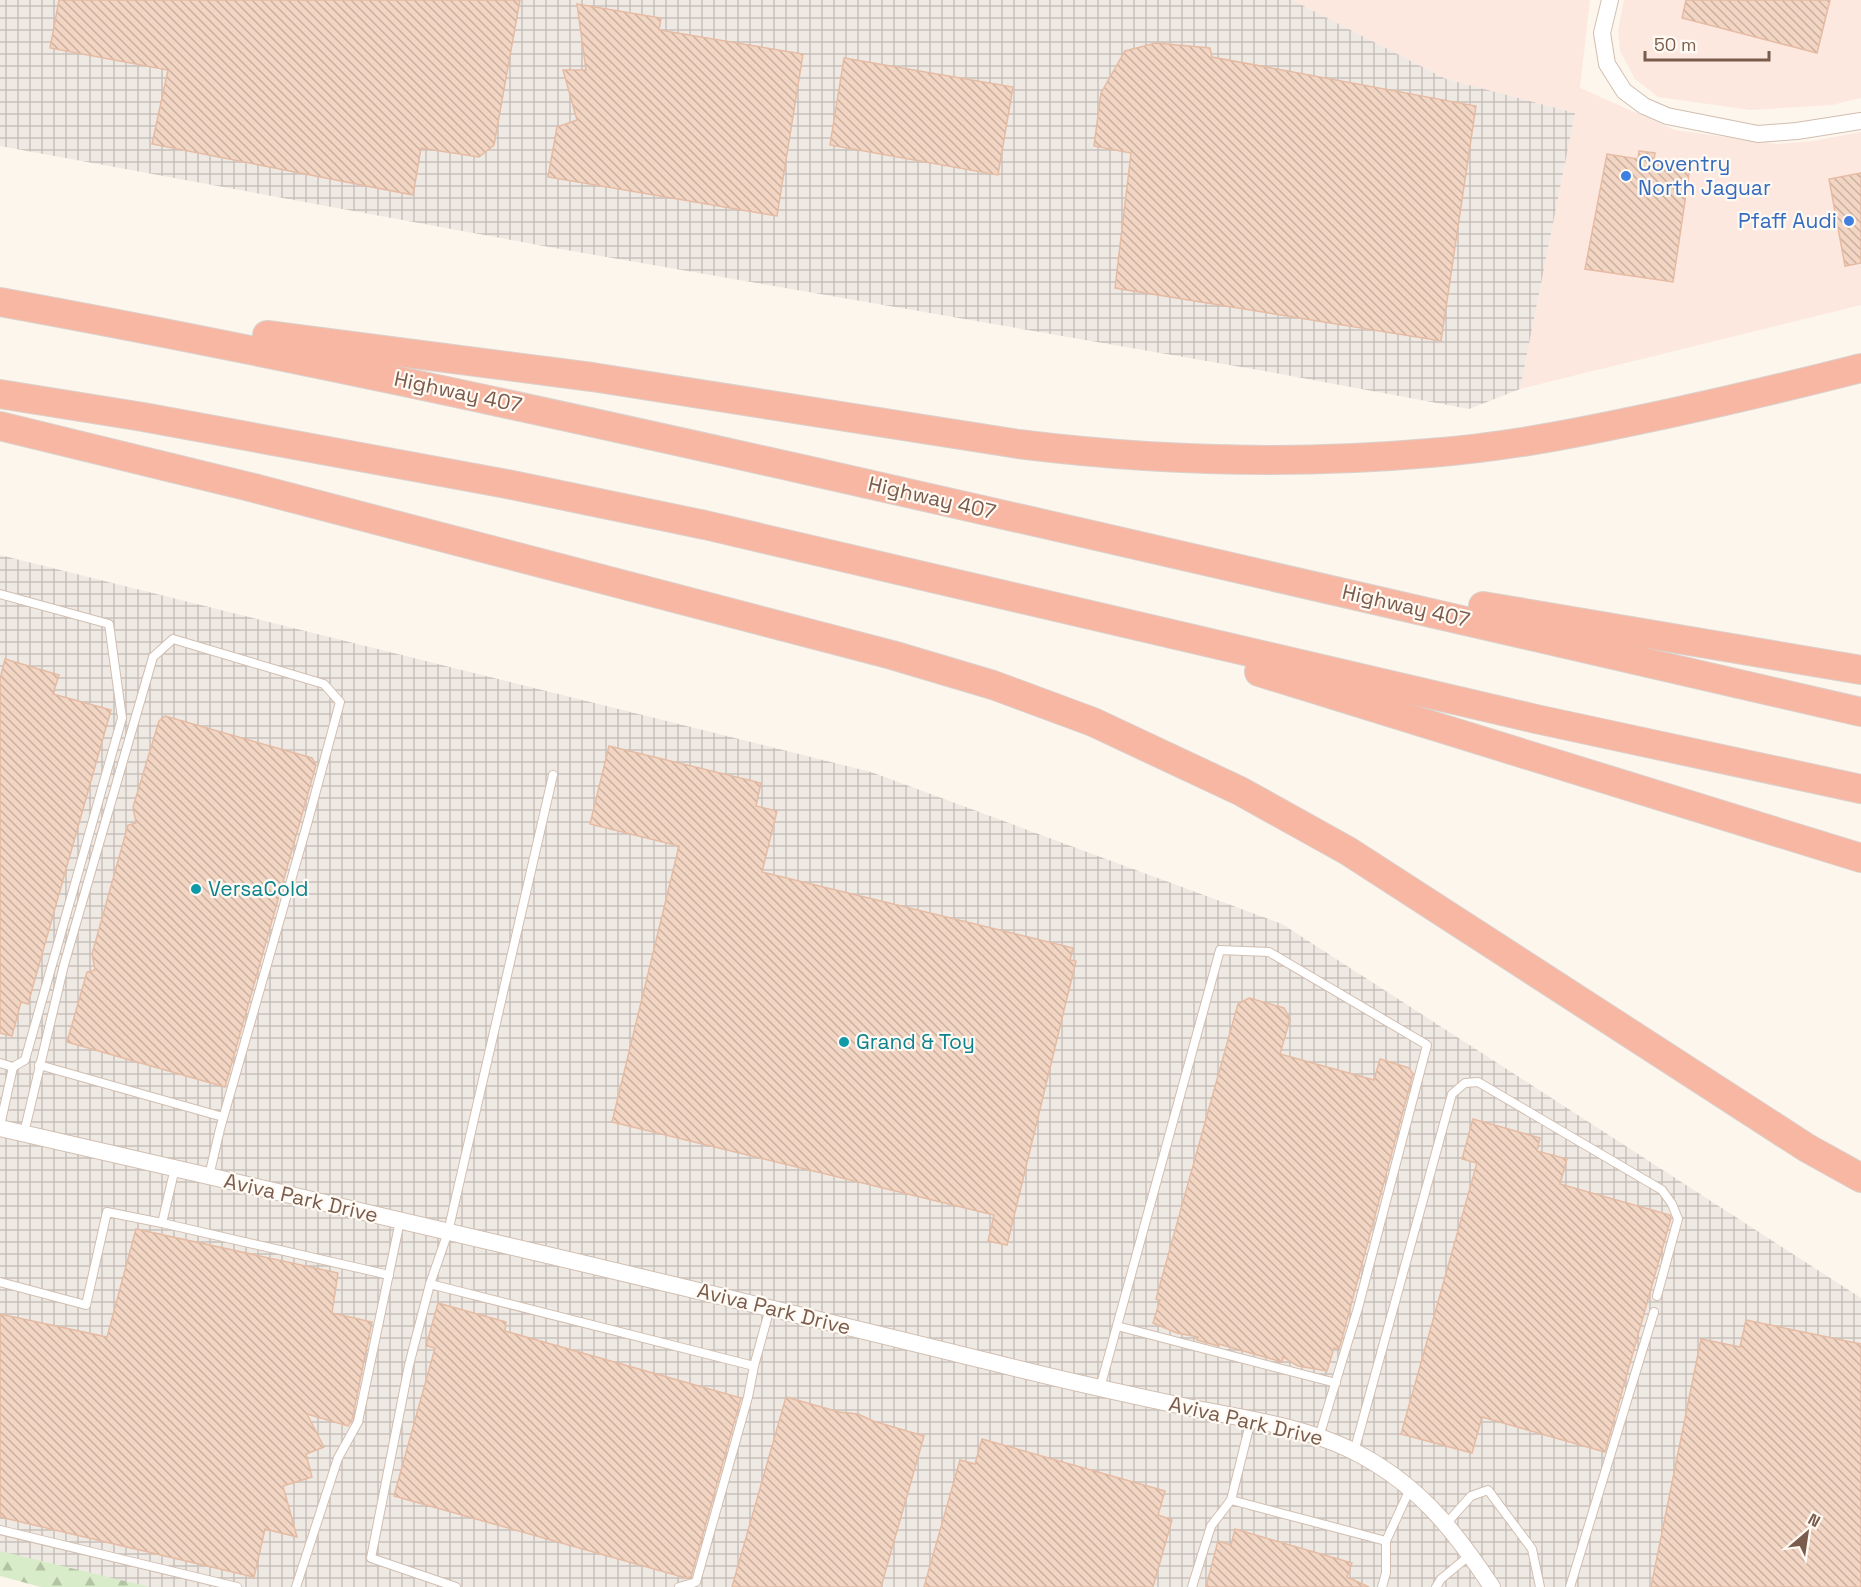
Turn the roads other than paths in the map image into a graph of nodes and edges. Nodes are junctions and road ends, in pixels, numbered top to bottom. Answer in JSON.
{"nodes":[{"id":1,"x":1610,"y":0,"type":"edge"},
{"id":2,"x":1861,"y":121,"type":"edge"},
{"id":3,"x":0,"y":301,"type":"edge"},
{"id":4,"x":1861,"y":368,"type":"edge"},
{"id":5,"x":0,"y":394,"type":"edge"},
{"id":6,"x":0,"y":426,"type":"edge"},
{"id":7,"x":1200,"y":559,"type":"junction"},
{"id":8,"x":0,"y":594,"type":"edge"},
{"id":9,"x":1020,"y":598,"type":"junction"},
{"id":10,"x":1861,"y":670,"type":"edge"},
{"id":11,"x":1861,"y":712,"type":"edge"},
{"id":12,"x":553,"y":775,"type":"dead end"},
{"id":13,"x":1861,"y":789,"type":"edge"},
{"id":14,"x":1861,"y":858,"type":"edge"},
{"id":15,"x":0,"y":1063,"type":"edge"},
{"id":16,"x":39,"y":1065,"type":"junction"},
{"id":17,"x":13,"y":1067,"type":"junction"},
{"id":18,"x":223,"y":1117,"type":"junction"},
{"id":19,"x":0,"y":1127,"type":"edge"},
{"id":20,"x":24,"y":1133,"type":"junction"},
{"id":21,"x":175,"y":1168,"type":"junction"},
{"id":22,"x":209,"y":1176,"type":"junction"},
{"id":23,"x":1861,"y":1178,"type":"edge"},
{"id":24,"x":400,"y":1221,"type":"junction"},
{"id":25,"x":162,"y":1223,"type":"junction"},
{"id":26,"x":448,"y":1232,"type":"junction"},
{"id":27,"x":389,"y":1275,"type":"junction"},
{"id":28,"x":0,"y":1282,"type":"edge"},
{"id":29,"x":430,"y":1284,"type":"junction"},
{"id":30,"x":1657,"y":1296,"type":"dead end"},
{"id":31,"x":770,"y":1308,"type":"junction"},
{"id":32,"x":1654,"y":1312,"type":"dead end"},
{"id":33,"x":1117,"y":1326,"type":"junction"},
{"id":34,"x":754,"y":1366,"type":"junction"},
{"id":35,"x":1336,"y":1383,"type":"junction"},
{"id":36,"x":1100,"y":1388,"type":"junction"},
{"id":37,"x":1251,"y":1420,"type":"junction"},
{"id":38,"x":1319,"y":1437,"type":"junction"},
{"id":39,"x":1354,"y":1452,"type":"junction"},
{"id":40,"x":1410,"y":1489,"type":"junction"},
{"id":41,"x":1231,"y":1500,"type":"junction"},
{"id":42,"x":1446,"y":1524,"type":"junction"},
{"id":43,"x":0,"y":1530,"type":"edge"},
{"id":44,"x":1386,"y":1541,"type":"junction"},
{"id":45,"x":1471,"y":1555,"type":"junction"},
{"id":46,"x":237,"y":1587,"type":"edge"},
{"id":47,"x":296,"y":1587,"type":"edge"},
{"id":48,"x":456,"y":1587,"type":"edge"},
{"id":49,"x":679,"y":1587,"type":"edge"},
{"id":50,"x":1192,"y":1587,"type":"edge"},
{"id":51,"x":1382,"y":1587,"type":"edge"},
{"id":52,"x":1436,"y":1587,"type":"edge"},
{"id":53,"x":1492,"y":1587,"type":"edge"},
{"id":54,"x":1539,"y":1587,"type":"edge"},
{"id":55,"x":1570,"y":1587,"type":"edge"}],
"edges":[{"from":1,"to":2,"type":"street"},
{"from":3,"to":4,"type":"highway"},
{"from":3,"to":7,"type":"highway","name":"Highway 407"},
{"from":5,"to":9,"type":"highway"},
{"from":6,"to":23,"type":"highway"},
{"from":7,"to":10,"type":"highway"},
{"from":7,"to":11,"type":"highway","name":"Highway 407"},
{"from":8,"to":17,"type":"lane"},
{"from":9,"to":13,"type":"highway"},
{"from":9,"to":14,"type":"highway"},
{"from":12,"to":26,"type":"lane"},
{"from":15,"to":17,"type":"lane"},
{"from":16,"to":18,"type":"lane"},
{"from":16,"to":18,"type":"lane"},
{"from":16,"to":20,"type":"lane"},
{"from":17,"to":19,"type":"lane"},
{"from":18,"to":22,"type":"lane"},
{"from":19,"to":20,"type":"street","name":"Aviva Park Drive"},
{"from":20,"to":21,"type":"street","name":"Aviva Park Drive"},
{"from":21,"to":22,"type":"street","name":"Aviva Park Drive"},
{"from":21,"to":25,"type":"lane"},
{"from":22,"to":24,"type":"street","name":"Aviva Park Drive"},
{"from":24,"to":26,"type":"street","name":"Aviva Park Drive"},
{"from":24,"to":27,"type":"lane"},
{"from":25,"to":27,"type":"lane"},
{"from":25,"to":28,"type":"lane"},
{"from":26,"to":29,"type":"lane"},
{"from":26,"to":31,"type":"street","name":"Aviva Park Drive"},
{"from":27,"to":47,"type":"lane"},
{"from":29,"to":34,"type":"lane"},
{"from":29,"to":48,"type":"lane"},
{"from":30,"to":39,"type":"lane"},
{"from":31,"to":34,"type":"lane"},
{"from":31,"to":36,"type":"street","name":"Aviva Park Drive"},
{"from":32,"to":55,"type":"lane"},
{"from":33,"to":35,"type":"lane"},
{"from":33,"to":35,"type":"lane"},
{"from":33,"to":36,"type":"lane"},
{"from":34,"to":49,"type":"lane"},
{"from":35,"to":38,"type":"lane"},
{"from":36,"to":37,"type":"street","name":"Aviva Park Drive"},
{"from":37,"to":38,"type":"street","name":"Aviva Park Drive"},
{"from":37,"to":41,"type":"lane"},
{"from":38,"to":39,"type":"street","name":"Aviva Park Drive"},
{"from":39,"to":40,"type":"street","name":"Aviva Park Drive"},
{"from":40,"to":42,"type":"street","name":"Aviva Park Drive"},
{"from":40,"to":44,"type":"lane"},
{"from":41,"to":44,"type":"lane"},
{"from":41,"to":50,"type":"lane"},
{"from":42,"to":45,"type":"street","name":"Aviva Park Drive"},
{"from":42,"to":54,"type":"lane"},
{"from":43,"to":46,"type":"lane"},
{"from":44,"to":51,"type":"lane"},
{"from":45,"to":52,"type":"lane"},
{"from":45,"to":53,"type":"street","name":"Aviva Park Drive"}]}
